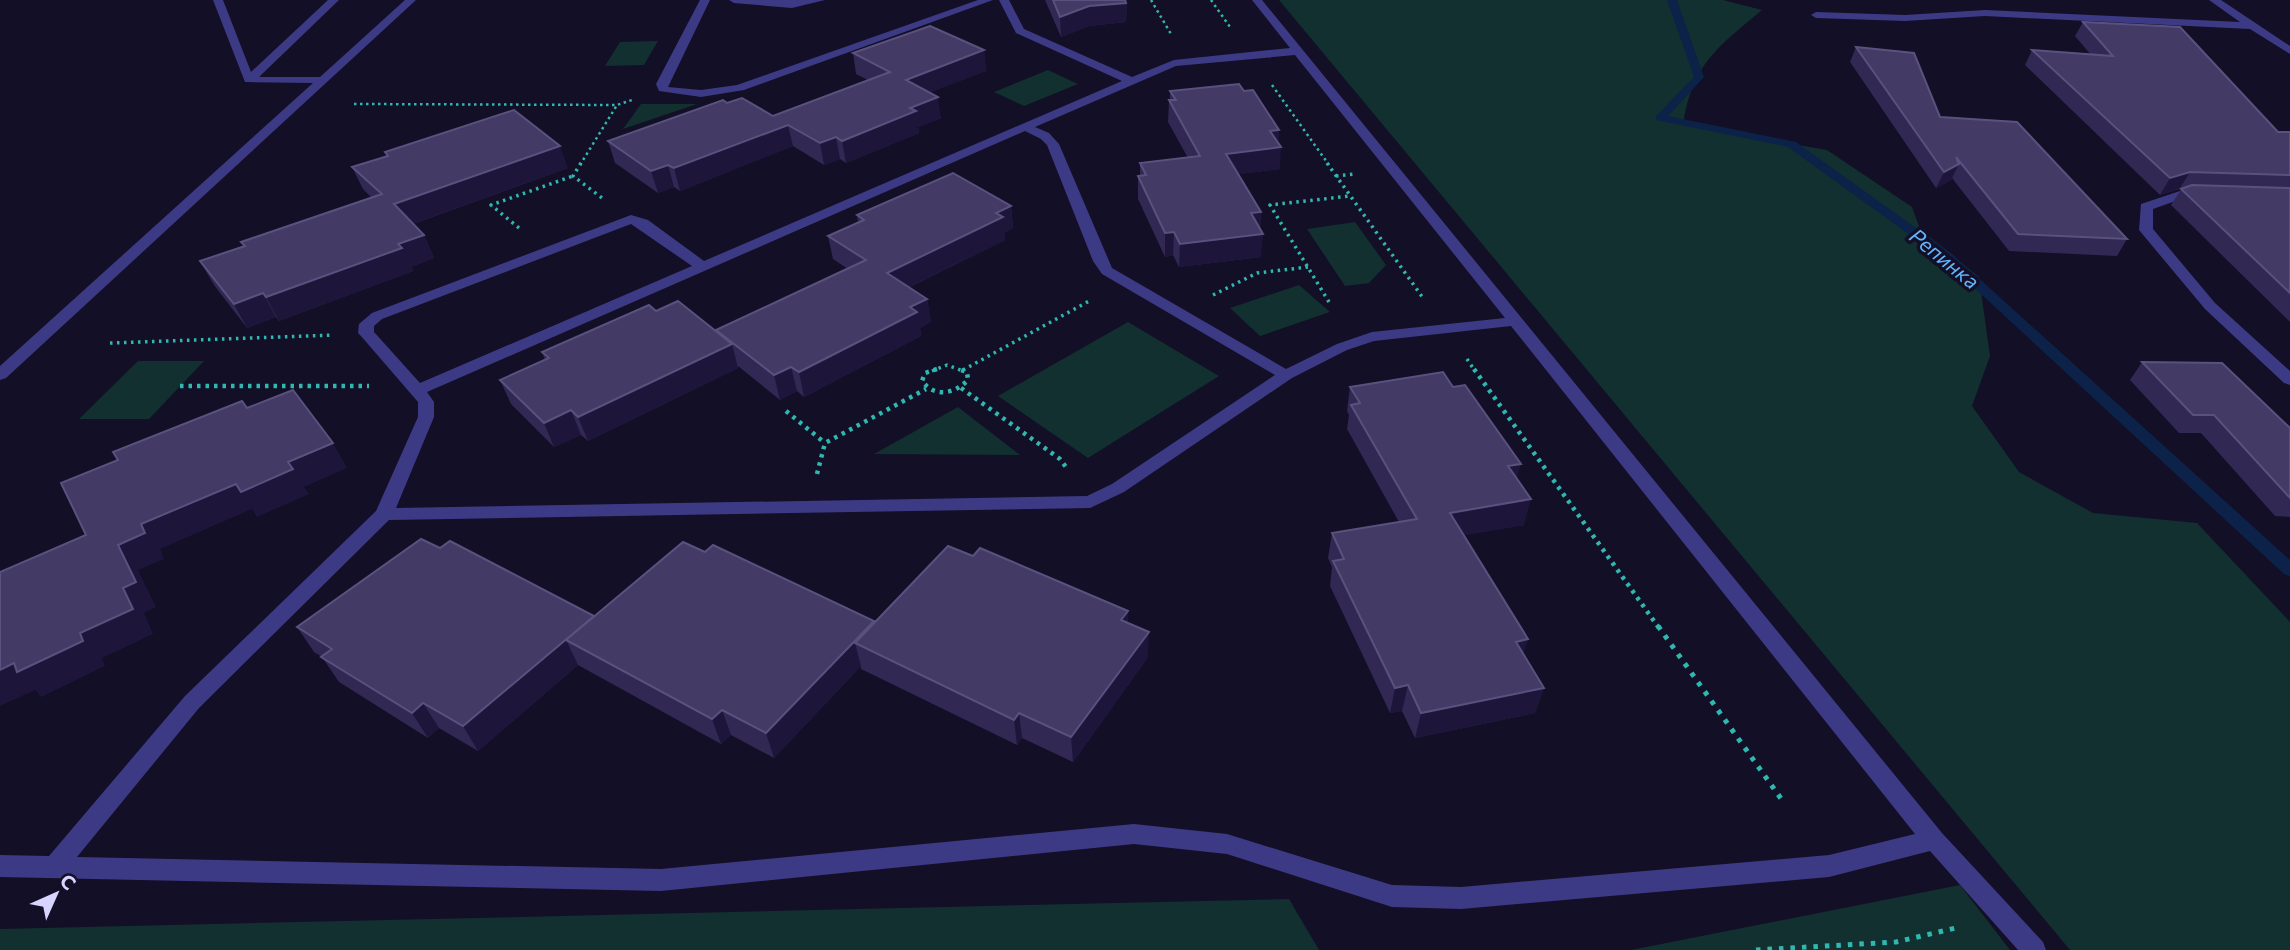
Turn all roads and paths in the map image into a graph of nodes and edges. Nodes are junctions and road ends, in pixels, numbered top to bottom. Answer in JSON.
{"nodes":[{"id":1,"x":218,"y":0,"type":"edge"},
{"id":2,"x":334,"y":0,"type":"edge"},
{"id":3,"x":411,"y":0,"type":"edge"},
{"id":4,"x":705,"y":0,"type":"edge"},
{"id":5,"x":734,"y":0,"type":"edge"},
{"id":6,"x":820,"y":0,"type":"edge"},
{"id":7,"x":988,"y":0,"type":"edge"},
{"id":8,"x":1004,"y":0,"type":"edge"},
{"id":9,"x":1211,"y":0,"type":"edge"},
{"id":10,"x":1257,"y":0,"type":"edge"},
{"id":11,"x":2214,"y":0,"type":"edge"},
{"id":12,"x":1816,"y":15,"type":"dead end"},
{"id":13,"x":2250,"y":26,"type":"junction"},
{"id":14,"x":1298,"y":51,"type":"junction"},
{"id":15,"x":2290,"y":51,"type":"edge"},
{"id":16,"x":1250,"y":55,"type":"junction"},
{"id":17,"x":249,"y":80,"type":"junction"},
{"id":18,"x":324,"y":80,"type":"junction"},
{"id":19,"x":1131,"y":81,"type":"junction"},
{"id":20,"x":663,"y":89,"type":"junction"},
{"id":21,"x":355,"y":104,"type":"dead end"},
{"id":22,"x":617,"y":104,"type":"junction"},
{"id":23,"x":1025,"y":127,"type":"junction"},
{"id":24,"x":1347,"y":175,"type":"dead end"},
{"id":25,"x":573,"y":176,"type":"junction"},
{"id":26,"x":1336,"y":176,"type":"junction"},
{"id":27,"x":2208,"y":195,"type":"edge"},
{"id":28,"x":1350,"y":196,"type":"junction"},
{"id":29,"x":631,"y":219,"type":"junction"},
{"id":30,"x":545,"y":250,"type":"junction"},
{"id":31,"x":703,"y":267,"type":"junction"},
{"id":32,"x":1308,"y":267,"type":"junction"},
{"id":33,"x":1124,"y":283,"type":"junction"},
{"id":34,"x":1329,"y":302,"type":"dead end"},
{"id":35,"x":1176,"y":313,"type":"junction"},
{"id":36,"x":1516,"y":321,"type":"junction"},
{"id":37,"x":367,"y":324,"type":"junction"},
{"id":38,"x":1446,"y":329,"type":"junction"},
{"id":39,"x":110,"y":343,"type":"dead end"},
{"id":40,"x":963,"y":370,"type":"junction"},
{"id":41,"x":0,"y":375,"type":"edge"},
{"id":42,"x":1286,"y":376,"type":"junction"},
{"id":43,"x":2290,"y":380,"type":"edge"},
{"id":44,"x":180,"y":386,"type":"dead end"},
{"id":45,"x":372,"y":386,"type":"dead end"},
{"id":46,"x":961,"y":388,"type":"junction"},
{"id":47,"x":926,"y":389,"type":"junction"},
{"id":48,"x":418,"y":390,"type":"junction"},
{"id":49,"x":786,"y":411,"type":"dead end"},
{"id":50,"x":825,"y":443,"type":"junction"},
{"id":51,"x":1090,"y":502,"type":"junction"},
{"id":52,"x":807,"y":508,"type":"junction"},
{"id":53,"x":384,"y":514,"type":"junction"},
{"id":54,"x":1782,"y":800,"type":"dead end"},
{"id":55,"x":1934,"y":840,"type":"junction"},
{"id":56,"x":56,"y":865,"type":"junction"},
{"id":57,"x":0,"y":866,"type":"edge"},
{"id":58,"x":2004,"y":917,"type":"junction"},
{"id":59,"x":1756,"y":950,"type":"edge"},
{"id":60,"x":2034,"y":950,"type":"edge"}],
"edges":[{"from":1,"to":17,"type":"street"},
{"from":2,"to":17,"type":"street"},
{"from":3,"to":18,"type":"street"},
{"from":4,"to":20,"type":"street"},
{"from":5,"to":6,"type":"street"},
{"from":7,"to":20,"type":"street"},
{"from":8,"to":19,"type":"street"},
{"from":9,"to":16,"type":"path"},
{"from":10,"to":14,"type":"street"},
{"from":11,"to":13,"type":"street"},
{"from":12,"to":13,"type":"street"},
{"from":13,"to":15,"type":"street"},
{"from":14,"to":16,"type":"street"},
{"from":14,"to":36,"type":"street"},
{"from":16,"to":19,"type":"street"},
{"from":16,"to":26,"type":"path"},
{"from":17,"to":18,"type":"street"},
{"from":18,"to":41,"type":"street"},
{"from":19,"to":23,"type":"street"},
{"from":20,"to":22,"type":"path"},
{"from":21,"to":22,"type":"path"},
{"from":22,"to":25,"type":"path"},
{"from":23,"to":31,"type":"street"},
{"from":23,"to":33,"type":"street"},
{"from":24,"to":26,"type":"path"},
{"from":25,"to":29,"type":"path"},
{"from":25,"to":30,"type":"path"},
{"from":26,"to":28,"type":"path"},
{"from":27,"to":43,"type":"street"},
{"from":28,"to":32,"type":"path"},
{"from":28,"to":38,"type":"path"},
{"from":29,"to":30,"type":"street"},
{"from":29,"to":31,"type":"street"},
{"from":30,"to":37,"type":"street"},
{"from":31,"to":48,"type":"street"},
{"from":32,"to":34,"type":"path"},
{"from":32,"to":35,"type":"path"},
{"from":33,"to":35,"type":"street"},
{"from":33,"to":40,"type":"path"},
{"from":35,"to":42,"type":"street"},
{"from":36,"to":38,"type":"street"},
{"from":36,"to":55,"type":"street"},
{"from":37,"to":39,"type":"path"},
{"from":37,"to":48,"type":"street"},
{"from":38,"to":42,"type":"street"},
{"from":38,"to":54,"type":"path"},
{"from":40,"to":46,"type":"path"},
{"from":40,"to":47,"type":"path"},
{"from":42,"to":51,"type":"street"},
{"from":44,"to":45,"type":"path"},
{"from":46,"to":47,"type":"path"},
{"from":46,"to":51,"type":"path"},
{"from":47,"to":50,"type":"path"},
{"from":48,"to":53,"type":"street"},
{"from":49,"to":50,"type":"path"},
{"from":50,"to":52,"type":"path"},
{"from":51,"to":52,"type":"street"},
{"from":52,"to":53,"type":"street"},
{"from":53,"to":56,"type":"street"},
{"from":55,"to":56,"type":"street"},
{"from":55,"to":58,"type":"street"},
{"from":56,"to":57,"type":"street"},
{"from":58,"to":59,"type":"path"},
{"from":58,"to":60,"type":"street"}]}
